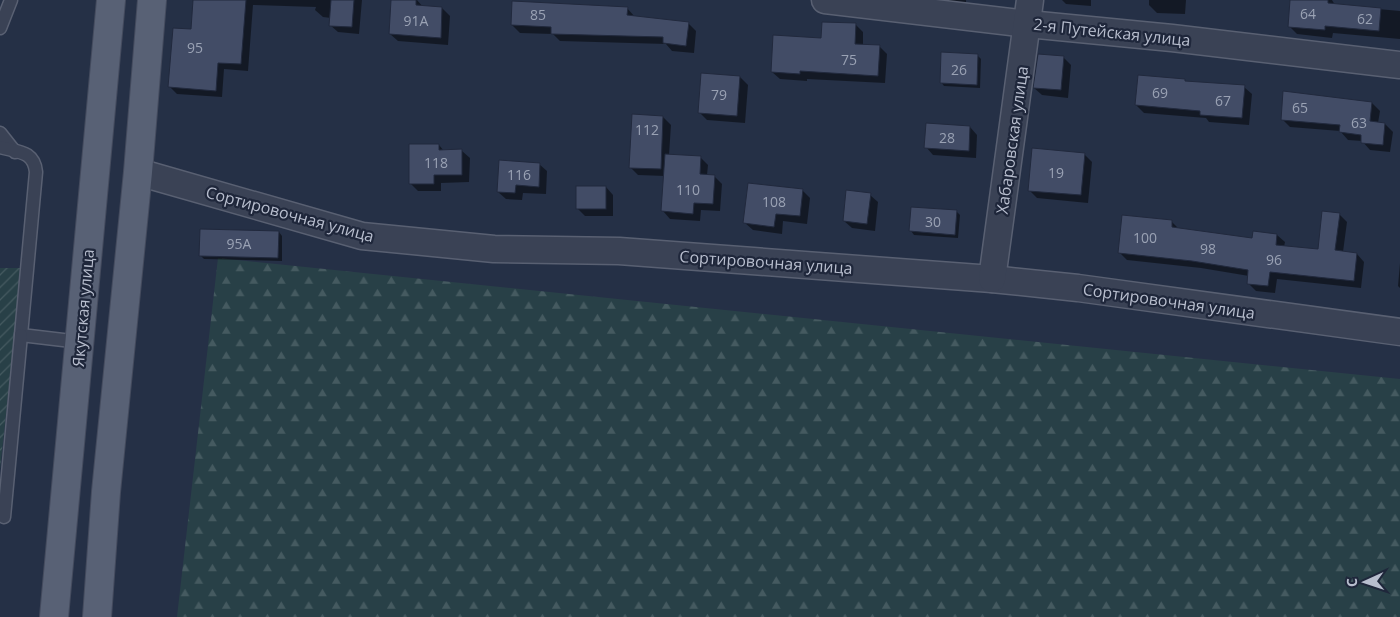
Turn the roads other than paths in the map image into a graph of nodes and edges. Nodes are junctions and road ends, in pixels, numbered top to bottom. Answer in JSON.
{"nodes":[{"id":1,"x":11,"y":0,"type":"edge"},
{"id":2,"x":111,"y":0,"type":"edge"},
{"id":3,"x":152,"y":0,"type":"edge"},
{"id":4,"x":825,"y":0,"type":"edge"},
{"id":5,"x":1029,"y":12,"type":"edge"},
{"id":6,"x":0,"y":28,"type":"edge"},
{"id":7,"x":1400,"y":65,"type":"edge"},
{"id":8,"x":0,"y":133,"type":"edge"},
{"id":9,"x":0,"y":147,"type":"edge"},
{"id":10,"x":15,"y":152,"type":"junction"},
{"id":11,"x":138,"y":172,"type":"junction"},
{"id":12,"x":992,"y":279,"type":"junction"},
{"id":13,"x":1400,"y":332,"type":"edge"},
{"id":14,"x":21,"y":335,"type":"junction"},
{"id":15,"x":80,"y":342,"type":"junction"},
{"id":16,"x":4,"y":517,"type":"dead end"},
{"id":17,"x":54,"y":617,"type":"edge"},
{"id":18,"x":97,"y":617,"type":"edge"}],
"edges":[{"from":1,"to":6,"type":"lane"},
{"from":2,"to":15,"type":"main road","name":"Якутская улица"},
{"from":3,"to":11,"type":"main road"},
{"from":4,"to":5,"type":"street","name":"2-я Путейская улица"},
{"from":5,"to":7,"type":"street","name":"2-я Путейская улица"},
{"from":5,"to":12,"type":"street","name":"Хабаровская улица"},
{"from":8,"to":10,"type":"lane"},
{"from":9,"to":10,"type":"lane"},
{"from":10,"to":14,"type":"lane"},
{"from":11,"to":12,"type":"street","name":"Сортировочная улица"},
{"from":11,"to":18,"type":"main road"},
{"from":12,"to":13,"type":"street","name":"Сортировочная улица"},
{"from":14,"to":15,"type":"lane"},
{"from":14,"to":16,"type":"lane"},
{"from":15,"to":17,"type":"main road","name":"Якутская улица"}]}
